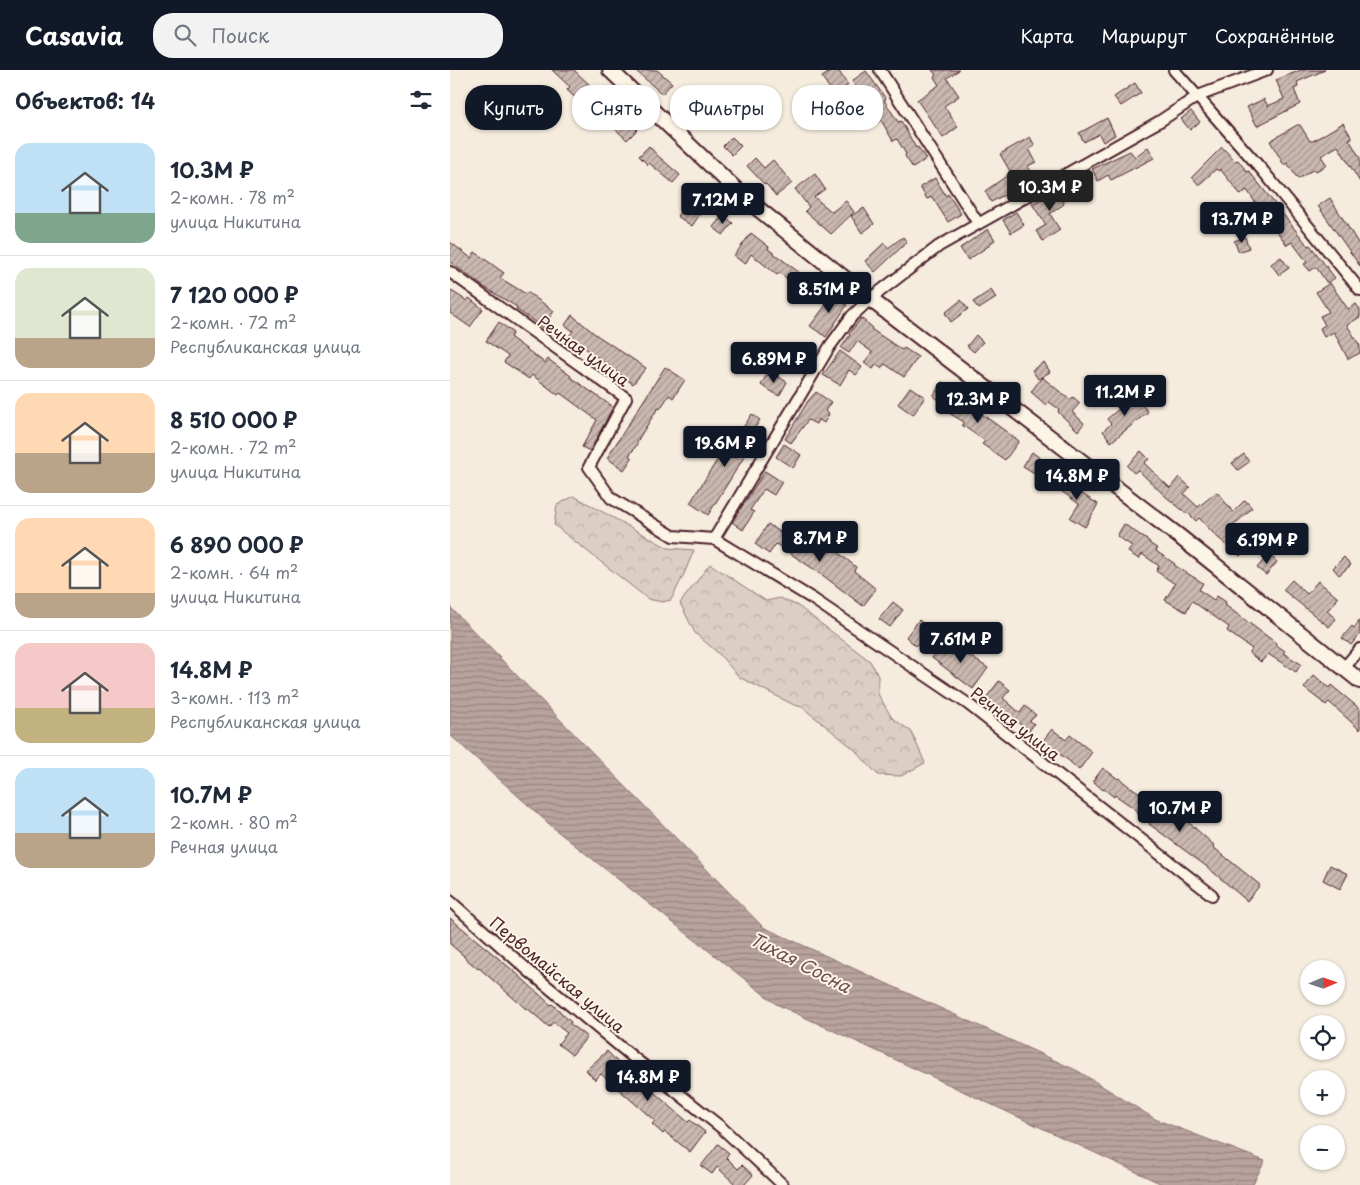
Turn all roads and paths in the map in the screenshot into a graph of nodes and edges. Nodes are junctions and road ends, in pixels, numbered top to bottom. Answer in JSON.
{"nodes":[{"id":1,"x":610,"y":70,"type":"edge"},
{"id":2,"x":880,"y":70,"type":"edge"},
{"id":3,"x":1174,"y":70,"type":"edge"},
{"id":4,"x":1267,"y":70,"type":"edge"},
{"id":5,"x":1198,"y":96,"type":"junction"},
{"id":6,"x":978,"y":223,"type":"junction"},
{"id":7,"x":450,"y":272,"type":"edge"},
{"id":8,"x":1360,"y":290,"type":"edge"},
{"id":9,"x":870,"y":299,"type":"junction"},
{"id":10,"x":714,"y":539,"type":"junction"},
{"id":11,"x":1360,"y":650,"type":"edge"},
{"id":12,"x":1344,"y":668,"type":"junction"},
{"id":13,"x":1360,"y":680,"type":"edge"},
{"id":14,"x":1212,"y":895,"type":"dead end"},
{"id":15,"x":450,"y":901,"type":"edge"},
{"id":16,"x":784,"y":1185,"type":"edge"}],
"edges":[{"from":1,"to":9,"type":"street"},
{"from":2,"to":6,"type":"street"},
{"from":3,"to":5,"type":"street"},
{"from":4,"to":5,"type":"street"},
{"from":5,"to":6,"type":"street"},
{"from":5,"to":8,"type":"street"},
{"from":6,"to":9,"type":"street"},
{"from":7,"to":10,"type":"street","name":"Речная улица"},
{"from":9,"to":10,"type":"street"},
{"from":9,"to":12,"type":"street"},
{"from":10,"to":14,"type":"street","name":"Речная улица"},
{"from":11,"to":12,"type":"street"},
{"from":12,"to":13,"type":"street"},
{"from":15,"to":16,"type":"street","name":"Первомайская улица"}]}
